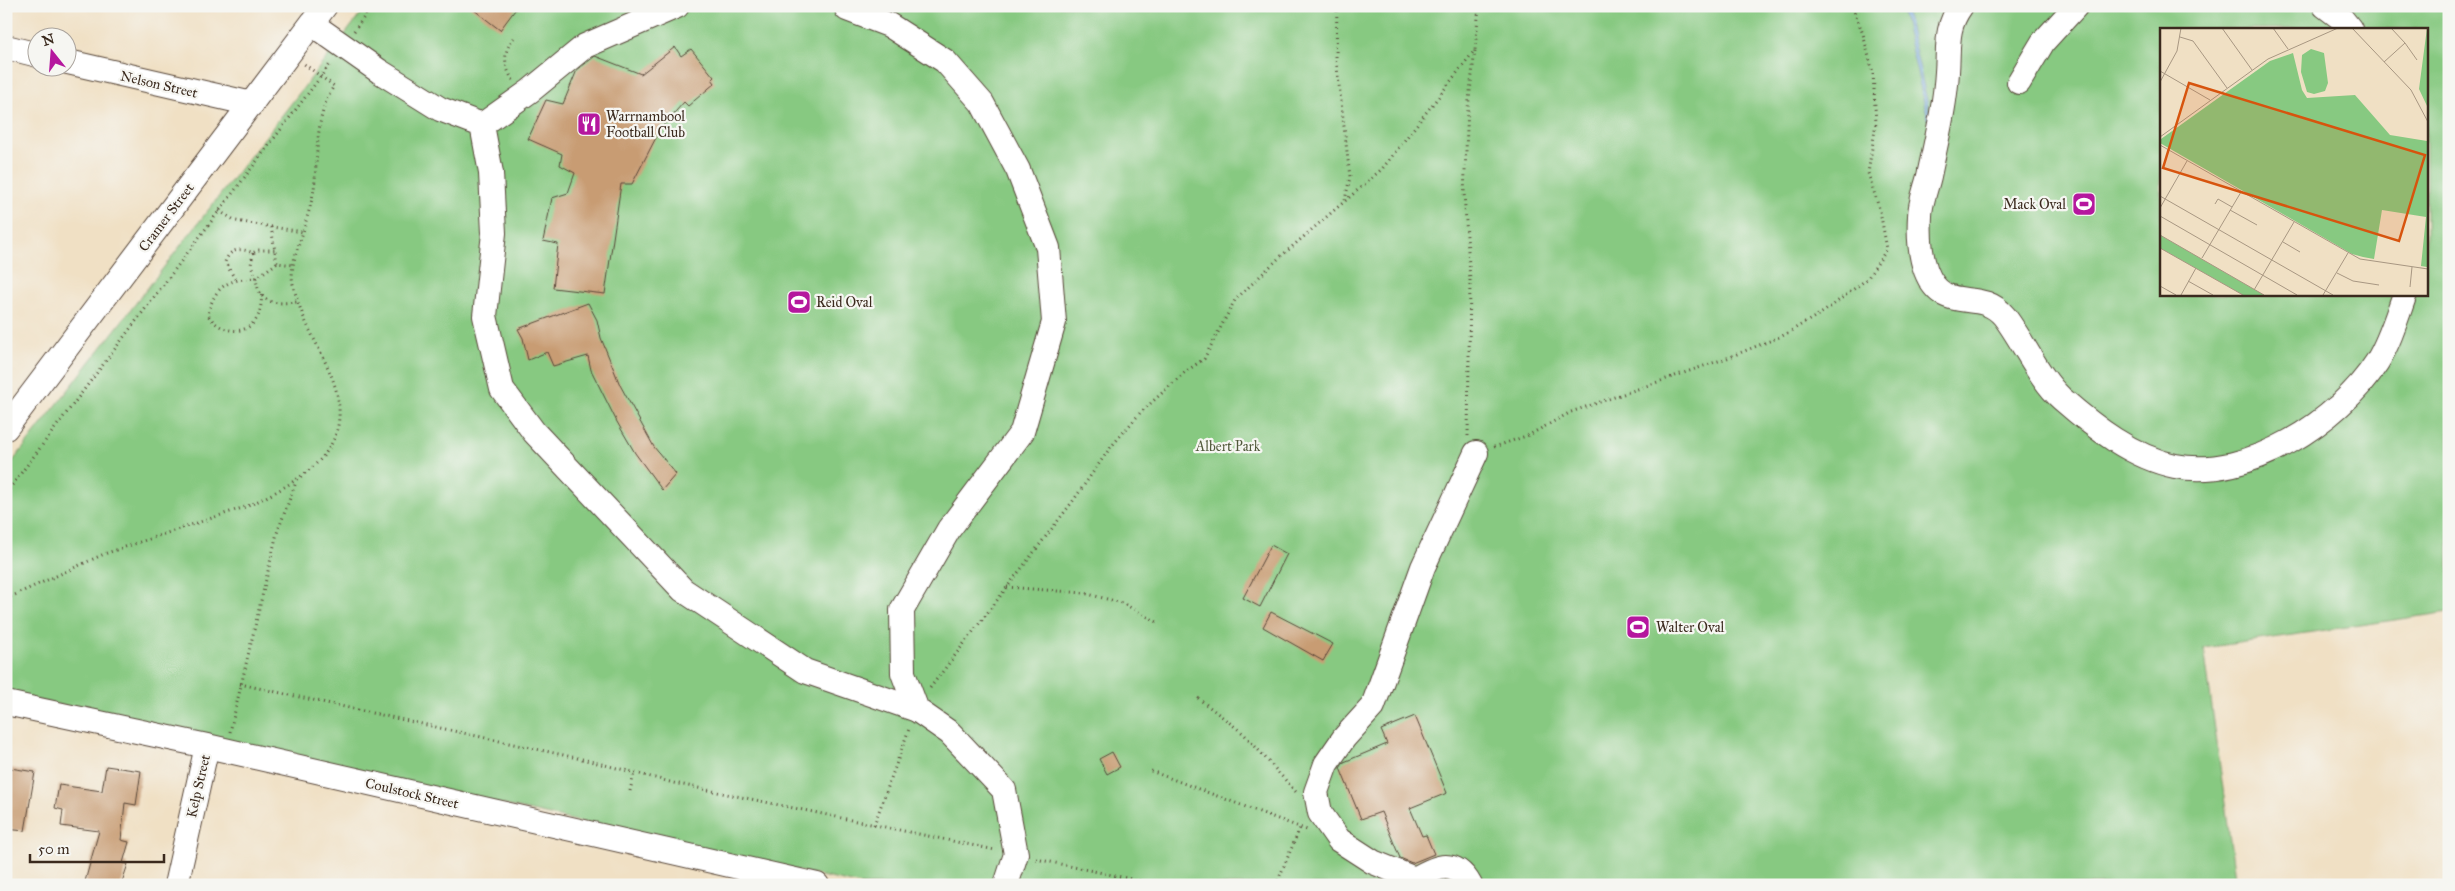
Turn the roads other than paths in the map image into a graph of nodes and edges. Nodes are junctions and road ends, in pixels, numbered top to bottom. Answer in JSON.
{"nodes":[{"id":1,"x":677,"y":6,"type":"edge"},
{"id":2,"x":1961,"y":6,"type":"edge"},
{"id":3,"x":2076,"y":6,"type":"edge"},
{"id":4,"x":2325,"y":6,"type":"edge"},
{"id":5,"x":847,"y":9,"type":"dead end"},
{"id":6,"x":318,"y":15,"type":"edge"},
{"id":7,"x":2349,"y":28,"type":"edge"},
{"id":8,"x":6,"y":48,"type":"edge"},
{"id":9,"x":28,"y":53,"type":"edge"},
{"id":10,"x":78,"y":64,"type":"edge"},
{"id":11,"x":2019,"y":82,"type":"dead end"},
{"id":12,"x":252,"y":104,"type":"junction"},
{"id":13,"x":482,"y":125,"type":"junction"},
{"id":14,"x":2405,"y":295,"type":"edge"},
{"id":15,"x":6,"y":428,"type":"edge"},
{"id":16,"x":1476,"y":453,"type":"road end"},
{"id":17,"x":6,"y":703,"type":"edge"},
{"id":18,"x":917,"y":710,"type":"junction"},
{"id":19,"x":207,"y":746,"type":"junction"},
{"id":20,"x":1418,"y":882,"type":"edge"},
{"id":21,"x":812,"y":884,"type":"edge"},
{"id":22,"x":176,"y":885,"type":"edge"},
{"id":23,"x":1006,"y":885,"type":"edge"},
{"id":24,"x":1470,"y":885,"type":"edge"}],
"edges":[{"from":1,"to":13,"type":"street"},
{"from":2,"to":14,"type":"street"},
{"from":3,"to":11,"type":"street"},
{"from":4,"to":7,"type":"street"},
{"from":5,"to":18,"type":"street"},
{"from":6,"to":12,"type":"street","name":"Cramer Street"},
{"from":6,"to":13,"type":"street"},
{"from":8,"to":9,"type":"street"},
{"from":10,"to":12,"type":"street","name":"Nelson Street"},
{"from":12,"to":15,"type":"street","name":"Cramer Street"},
{"from":13,"to":18,"type":"street"},
{"from":16,"to":20,"type":"street"},
{"from":17,"to":19,"type":"street","name":"Coulstock Street"},
{"from":18,"to":23,"type":"street"},
{"from":19,"to":21,"type":"street","name":"Coulstock Street"},
{"from":19,"to":22,"type":"street","name":"Kelp Street"},
{"from":20,"to":24,"type":"street"}]}
